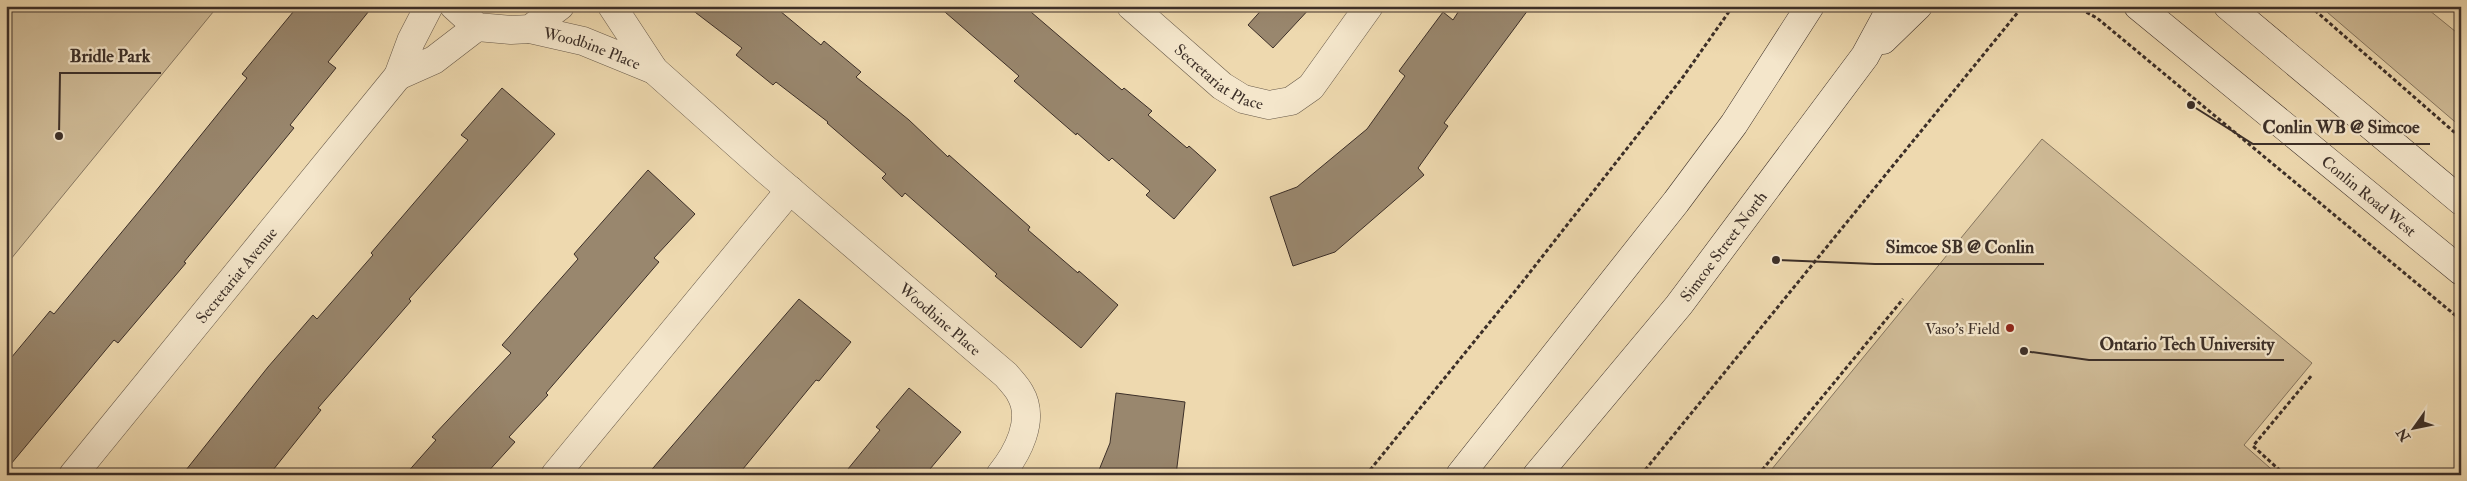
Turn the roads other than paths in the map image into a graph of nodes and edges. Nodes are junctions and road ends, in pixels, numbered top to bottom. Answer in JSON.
{"nodes":[{"id":1,"x":429,"y":6,"type":"edge"},
{"id":2,"x":454,"y":6,"type":"edge"},
{"id":3,"x":560,"y":6,"type":"edge"},
{"id":4,"x":612,"y":6,"type":"edge"},
{"id":5,"x":1131,"y":6,"type":"edge"},
{"id":6,"x":1369,"y":6,"type":"edge"},
{"id":7,"x":1810,"y":6,"type":"edge"},
{"id":8,"x":1892,"y":6,"type":"edge"},
{"id":9,"x":1918,"y":6,"type":"edge"},
{"id":10,"x":2138,"y":6,"type":"edge"},
{"id":11,"x":2228,"y":6,"type":"edge"},
{"id":12,"x":477,"y":27,"type":"junction"},
{"id":13,"x":530,"y":28,"type":"junction"},
{"id":14,"x":1865,"y":56,"type":"junction"},
{"id":15,"x":654,"y":70,"type":"junction"},
{"id":16,"x":398,"y":76,"type":"junction"},
{"id":17,"x":790,"y":190,"type":"junction"},
{"id":18,"x":2461,"y":201,"type":"edge"},
{"id":19,"x":2461,"y":271,"type":"edge"},
{"id":20,"x":73,"y":475,"type":"edge"},
{"id":21,"x":555,"y":475,"type":"edge"},
{"id":22,"x":1000,"y":475,"type":"edge"},
{"id":23,"x":1460,"y":475,"type":"edge"},
{"id":24,"x":1537,"y":475,"type":"edge"}],
"edges":[{"from":1,"to":16,"type":"street","name":"Secretariat Avenue"},
{"from":2,"to":12,"type":"street"},
{"from":3,"to":13,"type":"street"},
{"from":4,"to":15,"type":"street","name":"Woodbine Place"},
{"from":5,"to":6,"type":"street","name":"Secretariat Place"},
{"from":7,"to":23,"type":"street"},
{"from":8,"to":14,"type":"street","name":"Simcoe Street North"},
{"from":9,"to":14,"type":"street"},
{"from":10,"to":19,"type":"street","name":"Conlin Road West"},
{"from":11,"to":18,"type":"street"},
{"from":12,"to":13,"type":"street","name":"Woodbine Place"},
{"from":12,"to":16,"type":"street","name":"Secretariat Avenue"},
{"from":13,"to":15,"type":"street","name":"Woodbine Place"},
{"from":14,"to":24,"type":"street","name":"Simcoe Street North"},
{"from":15,"to":17,"type":"street","name":"Woodbine Place"},
{"from":16,"to":20,"type":"street","name":"Secretariat Avenue"},
{"from":17,"to":21,"type":"street"},
{"from":17,"to":22,"type":"street","name":"Woodbine Place"}]}
